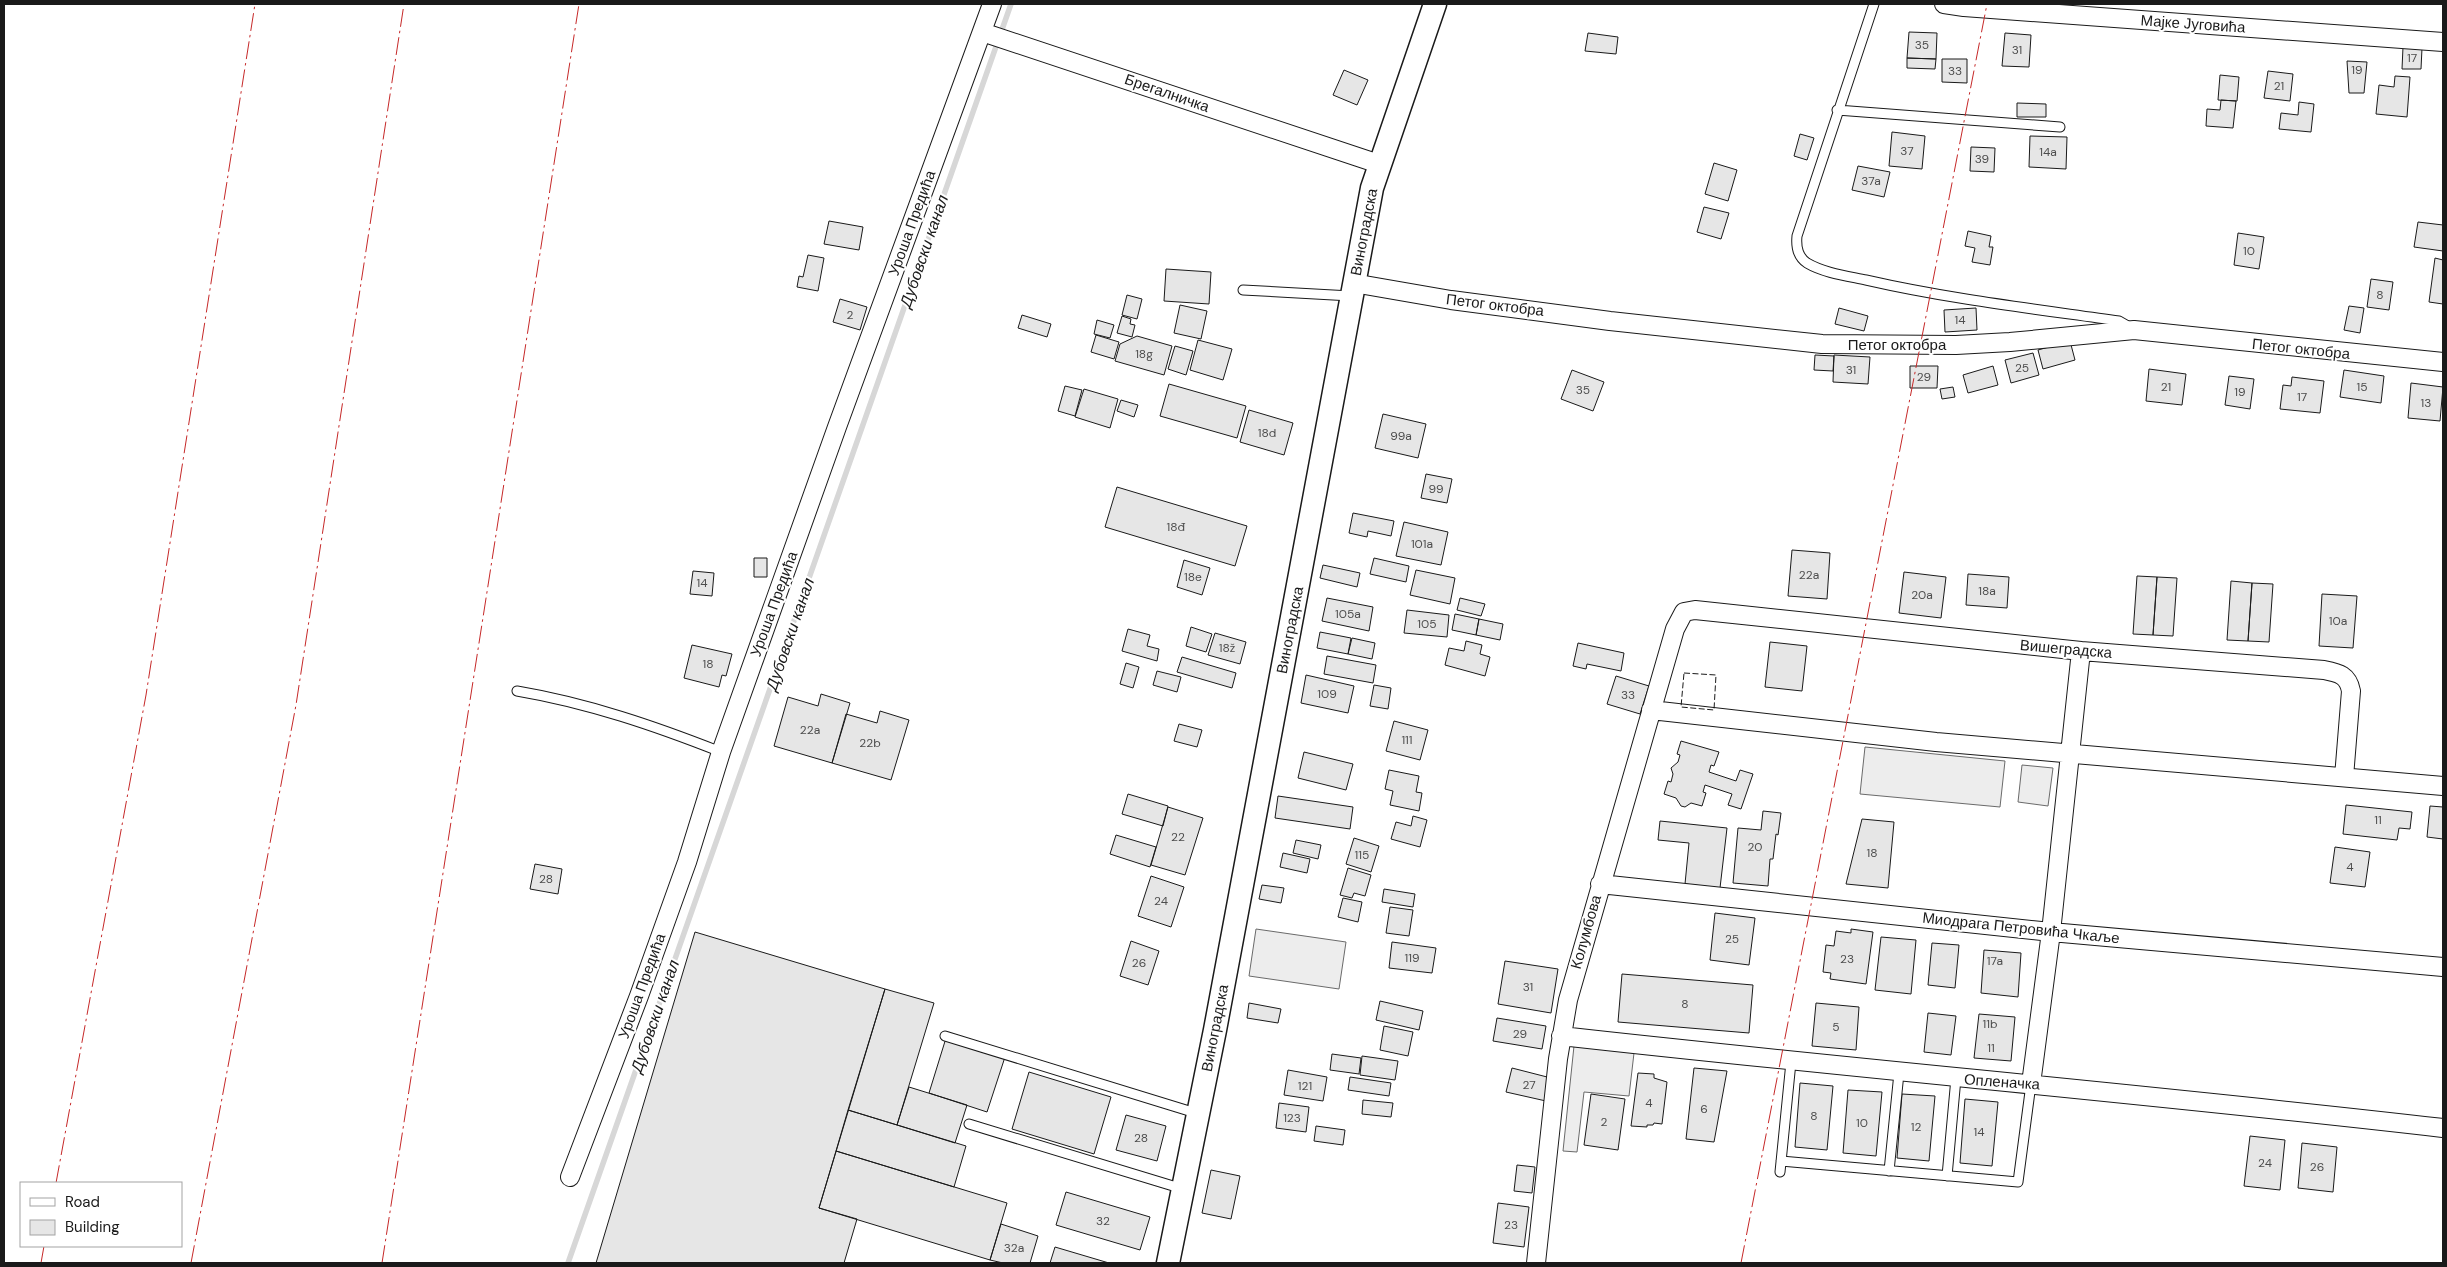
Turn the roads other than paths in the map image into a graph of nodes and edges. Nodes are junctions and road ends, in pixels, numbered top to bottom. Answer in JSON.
{"nodes":[{"id":1,"x":992,"y":4,"type":"edge"},
{"id":2,"x":1436,"y":4,"type":"edge"},
{"id":3,"x":1874,"y":4,"type":"edge"},
{"id":4,"x":1944,"y":4,"type":"edge"},
{"id":5,"x":987,"y":33,"type":"junction"},
{"id":6,"x":2443,"y":42,"type":"edge"},
{"id":7,"x":1837,"y":110,"type":"junction"},
{"id":8,"x":2060,"y":127,"type":"dead end"},
{"id":9,"x":1379,"y":164,"type":"junction"},
{"id":10,"x":1352,"y":289,"type":"junction"},
{"id":11,"x":1243,"y":290,"type":"dead end"},
{"id":12,"x":2134,"y":330,"type":"junction"},
{"id":13,"x":2443,"y":362,"type":"edge"},
{"id":14,"x":1684,"y":612,"type":"joint"},
{"id":15,"x":2081,"y":652,"type":"junction"},
{"id":16,"x":517,"y":691,"type":"dead end"},
{"id":17,"x":1651,"y":710,"type":"junction"},
{"id":18,"x":721,"y":752,"type":"junction"},
{"id":19,"x":2071,"y":755,"type":"junction"},
{"id":20,"x":2344,"y":777,"type":"junction"},
{"id":21,"x":2443,"y":786,"type":"edge"},
{"id":22,"x":1600,"y":884,"type":"junction"},
{"id":23,"x":2051,"y":932,"type":"junction"},
{"id":24,"x":2443,"y":968,"type":"edge"},
{"id":25,"x":945,"y":1036,"type":"dead end"},
{"id":26,"x":1561,"y":1036,"type":"junction"},
{"id":27,"x":1791,"y":1062,"type":"junction"},
{"id":28,"x":1899,"y":1073,"type":"junction"},
{"id":29,"x":1956,"y":1078,"type":"junction"},
{"id":30,"x":2031,"y":1084,"type":"junction"},
{"id":31,"x":1199,"y":1114,"type":"junction"},
{"id":32,"x":969,"y":1124,"type":"dead end"},
{"id":33,"x":2443,"y":1128,"type":"edge"},
{"id":34,"x":1782,"y":1161,"type":"junction"},
{"id":35,"x":1889,"y":1170,"type":"junction"},
{"id":36,"x":1780,"y":1172,"type":"dead end"},
{"id":37,"x":1947,"y":1176,"type":"junction"},
{"id":38,"x":570,"y":1177,"type":"dead end"},
{"id":39,"x":1183,"y":1189,"type":"junction"},
{"id":40,"x":1168,"y":1263,"type":"edge"},
{"id":41,"x":1536,"y":1263,"type":"edge"}],
"edges":[{"from":1,"to":5,"type":"street"},
{"from":2,"to":9,"type":"street","name":"Виноградска"},
{"from":3,"to":7,"type":"lane"},
{"from":4,"to":6,"type":"street","name":"Мајке Југовића"},
{"from":5,"to":9,"type":"street","name":"Брегалничка"},
{"from":5,"to":18,"type":"street","name":"Уроша Предића"},
{"from":7,"to":8,"type":"lane"},
{"from":7,"to":12,"type":"lane"},
{"from":9,"to":10,"type":"street","name":"Виноградска"},
{"from":10,"to":11,"type":"lane"},
{"from":10,"to":12,"type":"street","name":"Петог октобра"},
{"from":10,"to":31,"type":"street","name":"Виноградска"},
{"from":12,"to":13,"type":"street","name":"Петог октобра"},
{"from":14,"to":15,"type":"street","name":"Вишеградска"},
{"from":14,"to":17,"type":"street","name":"Колумбова"},
{"from":15,"to":19,"type":"street"},
{"from":15,"to":20,"type":"street","name":"Вишеградска"},
{"from":16,"to":18,"type":"lane"},
{"from":17,"to":19,"type":"street"},
{"from":17,"to":22,"type":"street","name":"Колумбова"},
{"from":18,"to":38,"type":"street","name":"Уроша Предића"},
{"from":19,"to":20,"type":"street"},
{"from":19,"to":23,"type":"street"},
{"from":20,"to":21,"type":"street"},
{"from":22,"to":23,"type":"street","name":"Миодрага Петровића Чкаље"},
{"from":22,"to":26,"type":"street","name":"Колумбова"},
{"from":23,"to":24,"type":"street","name":"Миодрага Петровића Чкаље"},
{"from":23,"to":30,"type":"street"},
{"from":25,"to":31,"type":"lane"},
{"from":26,"to":27,"type":"street","name":"Опленачка"},
{"from":26,"to":41,"type":"street","name":"Колумбова"},
{"from":27,"to":28,"type":"street","name":"Опленачка"},
{"from":27,"to":34,"type":"lane"},
{"from":28,"to":29,"type":"street","name":"Опленачка"},
{"from":28,"to":35,"type":"lane"},
{"from":29,"to":30,"type":"street","name":"Опленачка"},
{"from":29,"to":37,"type":"lane"},
{"from":30,"to":33,"type":"street","name":"Опленачка"},
{"from":30,"to":37,"type":"lane"},
{"from":31,"to":39,"type":"street","name":"Виноградска"},
{"from":32,"to":39,"type":"lane"},
{"from":34,"to":35,"type":"lane"},
{"from":34,"to":36,"type":"lane"},
{"from":35,"to":37,"type":"lane"},
{"from":39,"to":40,"type":"street","name":"Виноградска"}]}
